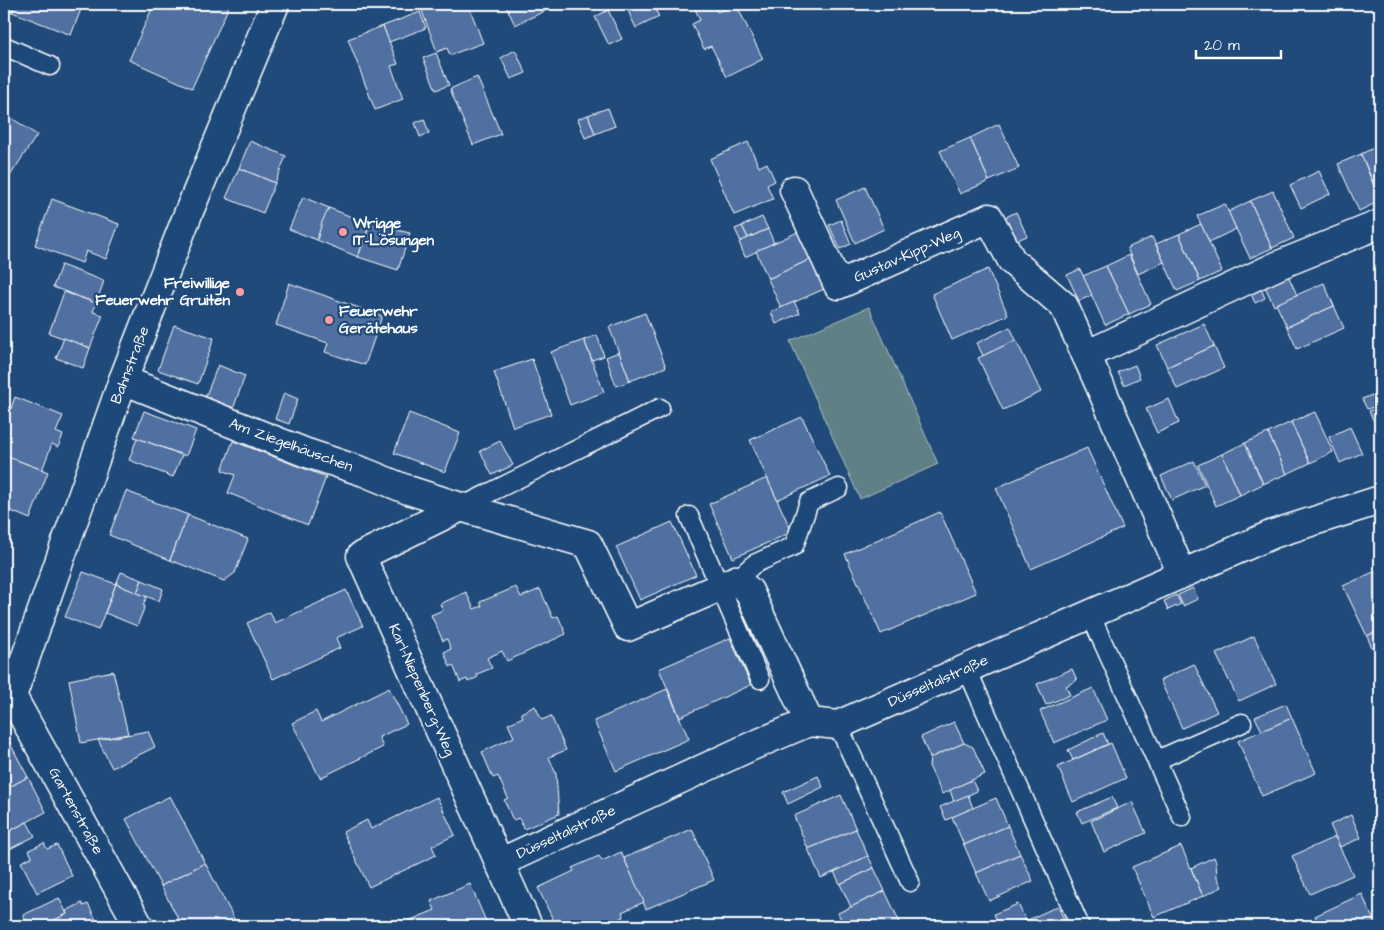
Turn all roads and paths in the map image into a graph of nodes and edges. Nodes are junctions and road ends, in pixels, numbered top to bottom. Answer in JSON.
{"nodes":[{"id":1,"x":275,"y":4,"type":"edge"},
{"id":2,"x":4,"y":46,"type":"edge"},
{"id":3,"x":50,"y":66,"type":"dead end"},
{"id":4,"x":794,"y":190,"type":"dead end"},
{"id":5,"x":1380,"y":224,"type":"edge"},
{"id":6,"x":1086,"y":354,"type":"junction"},
{"id":7,"x":123,"y":380,"type":"junction"},
{"id":8,"x":660,"y":408,"type":"dead end"},
{"id":9,"x":839,"y":488,"type":"dead end"},
{"id":10,"x":1380,"y":500,"type":"edge"},
{"id":11,"x":461,"y":507,"type":"junction"},
{"id":12,"x":689,"y":516,"type":"dead end"},
{"id":13,"x":1182,"y":574,"type":"junction"},
{"id":14,"x":728,"y":584,"type":"junction"},
{"id":15,"x":1090,"y":614,"type":"junction"},
{"id":16,"x":967,"y":669,"type":"junction"},
{"id":17,"x":760,"y":679,"type":"dead end"},
{"id":18,"x":8,"y":696,"type":"edge"},
{"id":19,"x":809,"y":722,"type":"junction"},
{"id":20,"x":1242,"y":723,"type":"dead end"},
{"id":21,"x":838,"y":725,"type":"junction"},
{"id":22,"x":1157,"y":760,"type":"junction"},
{"id":23,"x":1182,"y":817,"type":"dead end"},
{"id":24,"x":499,"y":863,"type":"junction"},
{"id":25,"x":910,"y":882,"type":"dead end"},
{"id":26,"x":139,"y":926,"type":"edge"},
{"id":27,"x":528,"y":926,"type":"edge"},
{"id":28,"x":1080,"y":926,"type":"edge"}],
"edges":[{"from":1,"to":7,"type":"street","name":"Bahnstraße"},
{"from":2,"to":3,"type":"lane"},
{"from":4,"to":6,"type":"street","name":"Gustav-Kipp-Weg"},
{"from":5,"to":6,"type":"street"},
{"from":6,"to":13,"type":"street"},
{"from":7,"to":11,"type":"street","name":"Am Ziegelhäuschen"},
{"from":7,"to":18,"type":"street","name":"Bahnstraße"},
{"from":8,"to":11,"type":"lane"},
{"from":9,"to":14,"type":"lane","name":"Am Ziegelhäuschen"},
{"from":10,"to":13,"type":"street","name":"Düsseltalstraße"},
{"from":11,"to":14,"type":"street","name":"Am Ziegelhäuschen"},
{"from":11,"to":24,"type":"street","name":"Karl-Niepenberg-Weg"},
{"from":12,"to":14,"type":"lane"},
{"from":13,"to":15,"type":"street","name":"Düsseltalstraße"},
{"from":14,"to":17,"type":"lane"},
{"from":14,"to":19,"type":"street"},
{"from":15,"to":16,"type":"street","name":"Düsseltalstraße"},
{"from":15,"to":22,"type":"lane"},
{"from":16,"to":21,"type":"street","name":"Düsseltalstraße"},
{"from":16,"to":28,"type":"lane"},
{"from":18,"to":26,"type":"street","name":"Gartenstraße"},
{"from":19,"to":21,"type":"street","name":"Düsseltalstraße"},
{"from":19,"to":24,"type":"street","name":"Düsseltalstraße"},
{"from":20,"to":22,"type":"lane"},
{"from":21,"to":25,"type":"lane"},
{"from":22,"to":23,"type":"lane"},
{"from":24,"to":27,"type":"street","name":"Karl-Niepenberg-Weg"}]}
